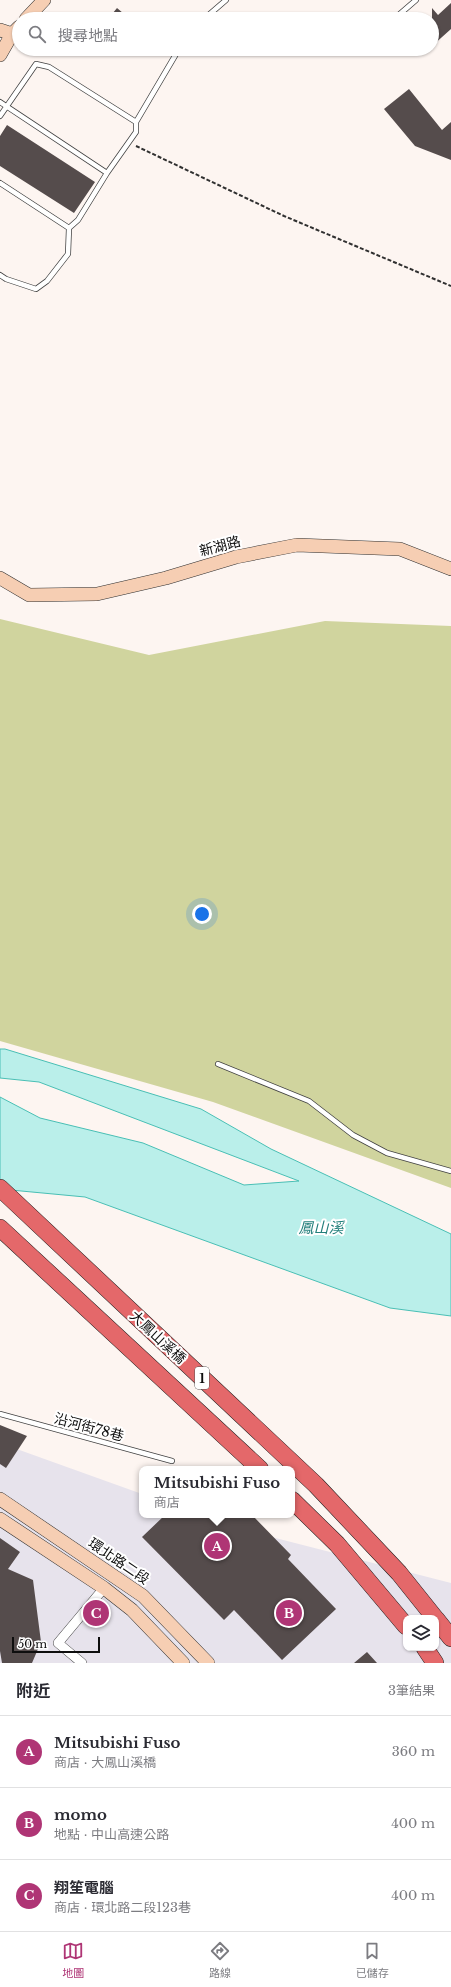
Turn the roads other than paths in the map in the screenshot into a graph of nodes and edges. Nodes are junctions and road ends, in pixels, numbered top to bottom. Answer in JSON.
{"nodes":[{"id":1,"x":44,"y":0,"type":"edge"},
{"id":2,"x":226,"y":0,"type":"edge"},
{"id":3,"x":416,"y":0,"type":"edge"},
{"id":4,"x":33,"y":12,"type":"edge"},
{"id":5,"x":212,"y":12,"type":"edge"},
{"id":6,"x":402,"y":12,"type":"edge"},
{"id":7,"x":10,"y":30,"type":"edge"},
{"id":8,"x":0,"y":55,"type":"edge"},
{"id":9,"x":175,"y":56,"type":"edge"},
{"id":10,"x":0,"y":102,"type":"edge"},
{"id":11,"x":6,"y":105,"type":"junction"},
{"id":12,"x":0,"y":116,"type":"edge"},
{"id":13,"x":136,"y":122,"type":"junction"},
{"id":14,"x":106,"y":173,"type":"junction"},
{"id":15,"x":0,"y":184,"type":"edge"},
{"id":16,"x":69,"y":228,"type":"junction"},
{"id":17,"x":0,"y":275,"type":"edge"},
{"id":18,"x":451,"y":569,"type":"edge"},
{"id":19,"x":0,"y":578,"type":"edge"},
{"id":20,"x":218,"y":1064,"type":"dead end"},
{"id":21,"x":451,"y":1171,"type":"edge"},
{"id":22,"x":0,"y":1188,"type":"edge"},
{"id":23,"x":0,"y":1228,"type":"edge"},
{"id":24,"x":0,"y":1414,"type":"edge"},
{"id":25,"x":172,"y":1461,"type":"dead end"},
{"id":26,"x":257,"y":1466,"type":"edge"},
{"id":27,"x":0,"y":1500,"type":"edge"},
{"id":28,"x":295,"y":1503,"type":"edge"},
{"id":29,"x":0,"y":1519,"type":"edge"},
{"id":30,"x":104,"y":1588,"type":"junction"},
{"id":31,"x":432,"y":1615,"type":"edge"},
{"id":32,"x":403,"y":1622,"type":"edge"},
{"id":33,"x":439,"y":1624,"type":"edge"},
{"id":34,"x":451,"y":1638,"type":"edge"},
{"id":35,"x":426,"y":1651,"type":"edge"},
{"id":36,"x":82,"y":1663,"type":"edge"},
{"id":37,"x":183,"y":1663,"type":"edge"},
{"id":38,"x":208,"y":1663,"type":"edge"},
{"id":39,"x":435,"y":1663,"type":"edge"}],
"edges":[{"from":1,"to":4,"type":"main road"},
{"from":2,"to":5,"type":"lane"},
{"from":3,"to":6,"type":"lane"},
{"from":7,"to":8,"type":"main road"},
{"from":9,"to":13,"type":"lane"},
{"from":10,"to":11,"type":"lane"},
{"from":11,"to":12,"type":"lane"},
{"from":11,"to":13,"type":"lane"},
{"from":11,"to":14,"type":"lane"},
{"from":13,"to":14,"type":"lane"},
{"from":14,"to":16,"type":"lane"},
{"from":15,"to":16,"type":"lane"},
{"from":16,"to":17,"type":"lane"},
{"from":18,"to":19,"type":"main road","name":"新湖路"},
{"from":20,"to":21,"type":"lane"},
{"from":22,"to":31,"type":"highway","name":"大鳳山溪橋","number":"1"},
{"from":23,"to":26,"type":"highway","name":"大鳳山溪橋","number":"1"},
{"from":24,"to":25,"type":"lane","name":"沿河街78巷"},
{"from":27,"to":38,"type":"main road","name":"環北路二段"},
{"from":28,"to":32,"type":"highway"},
{"from":29,"to":30,"type":"main road"},
{"from":30,"to":36,"type":"street"},
{"from":30,"to":37,"type":"main road"},
{"from":33,"to":34,"type":"highway","number":"1"},
{"from":35,"to":39,"type":"highway"}]}
